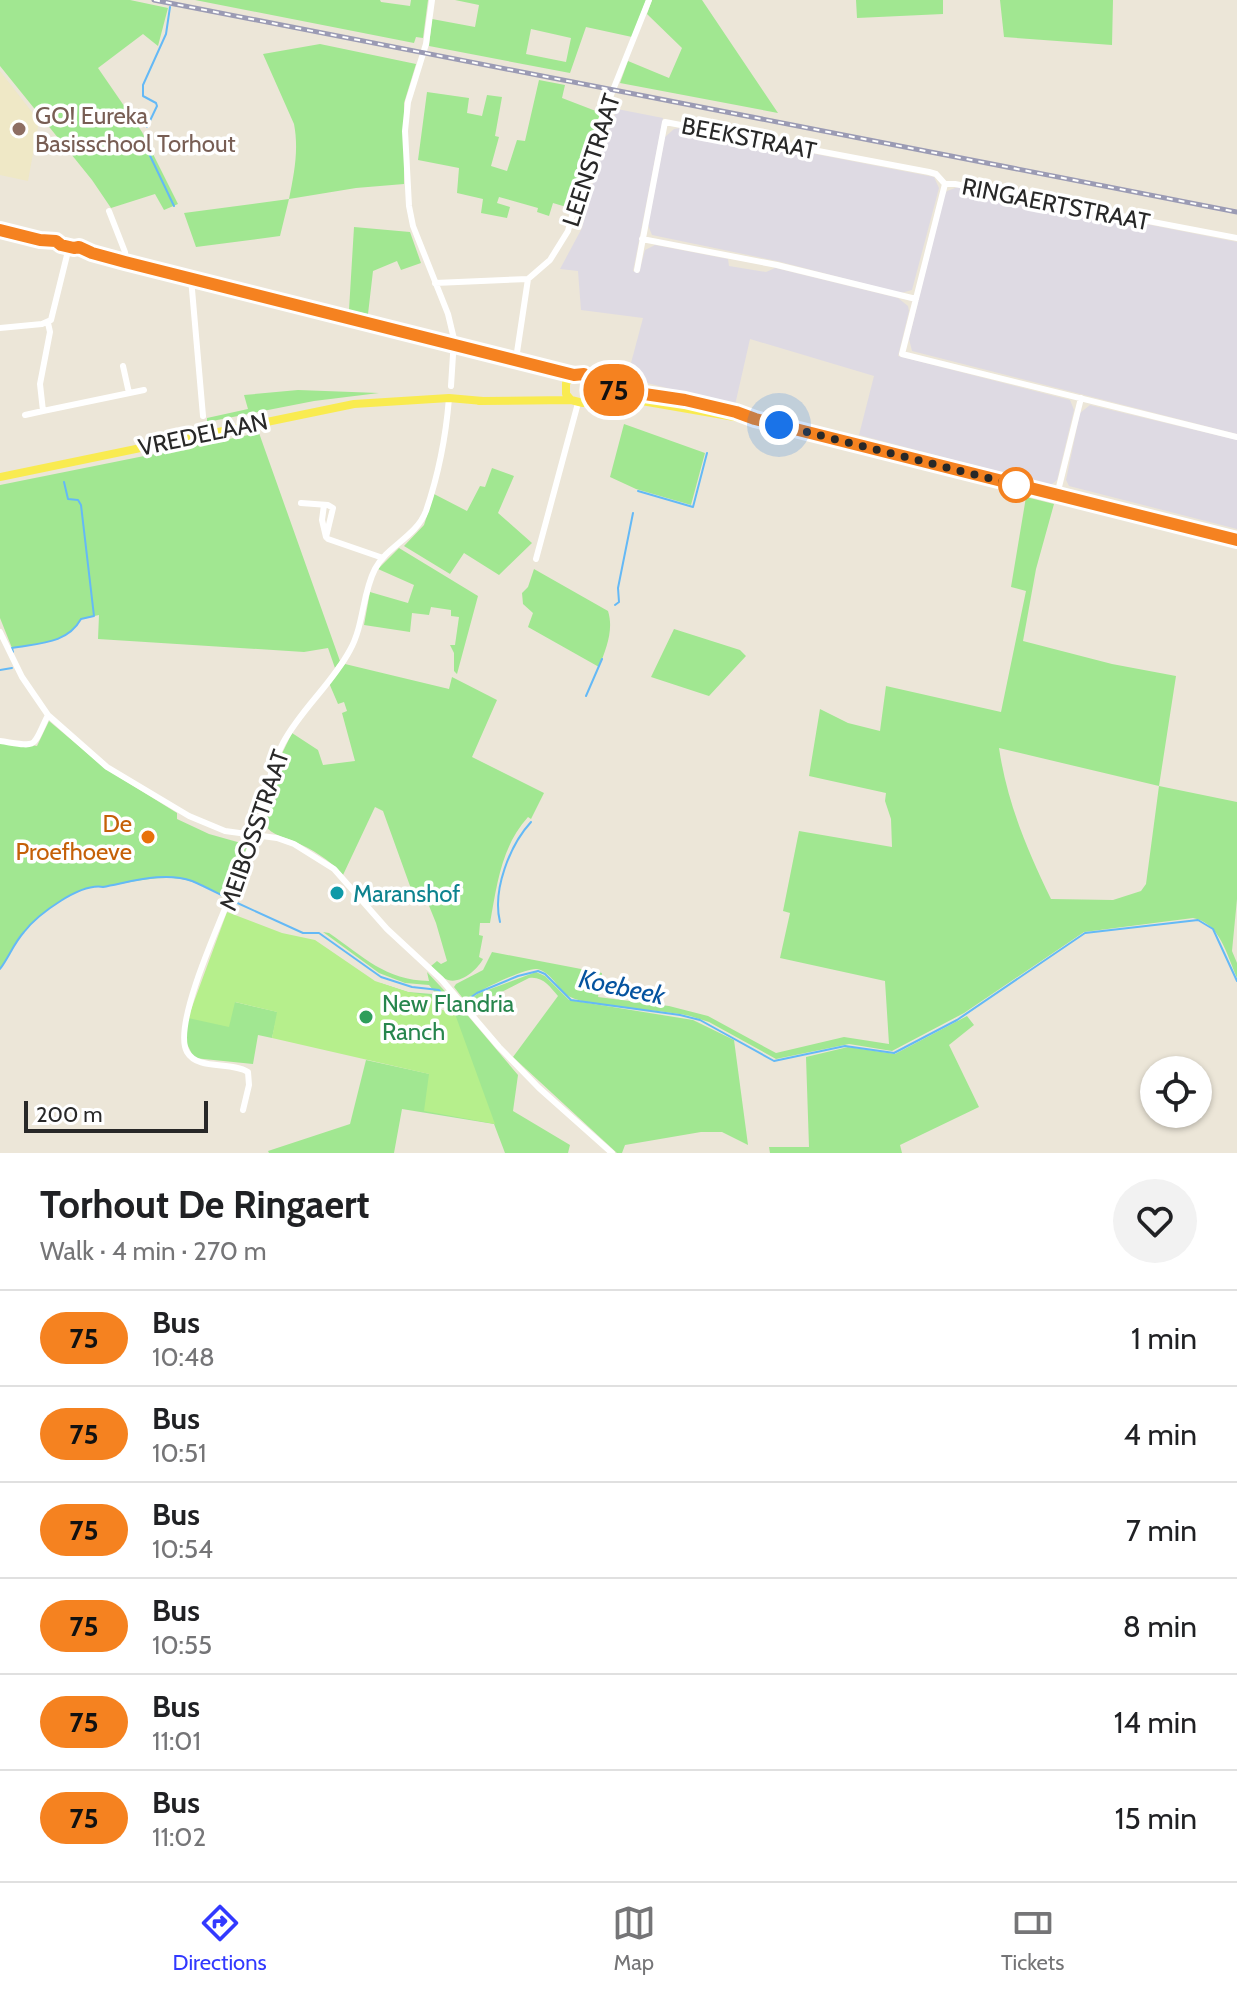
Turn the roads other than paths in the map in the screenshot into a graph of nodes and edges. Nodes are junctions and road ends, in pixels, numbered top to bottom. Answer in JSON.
{"nodes":[{"id":1,"x":432,"y":0,"type":"edge"},
{"id":2,"x":649,"y":0,"type":"edge"},
{"id":3,"x":945,"y":184,"type":"junction"},
{"id":4,"x":109,"y":211,"type":"dead end"},
{"id":5,"x":0,"y":230,"type":"edge"},
{"id":6,"x":1237,"y":238,"type":"edge"},
{"id":7,"x":642,"y":239,"type":"junction"},
{"id":8,"x":68,"y":247,"type":"junction"},
{"id":9,"x":125,"y":262,"type":"junction"},
{"id":10,"x":637,"y":270,"type":"dead end"},
{"id":11,"x":191,"y":278,"type":"junction"},
{"id":12,"x":528,"y":279,"type":"junction"},
{"id":13,"x":435,"y":283,"type":"junction"},
{"id":14,"x":916,"y":299,"type":"junction"},
{"id":15,"x":48,"y":323,"type":"junction"},
{"id":16,"x":0,"y":328,"type":"edge"},
{"id":17,"x":455,"y":345,"type":"junction"},
{"id":18,"x":516,"y":359,"type":"junction"},
{"id":19,"x":123,"y":366,"type":"dead end"},
{"id":20,"x":543,"y":367,"type":"junction"},
{"id":21,"x":574,"y":375,"type":"junction"},
{"id":22,"x":566,"y":385,"type":"junction"},
{"id":23,"x":594,"y":385,"type":"junction"},
{"id":24,"x":451,"y":386,"type":"dead end"},
{"id":25,"x":144,"y":390,"type":"dead end"},
{"id":26,"x":129,"y":393,"type":"junction"},
{"id":27,"x":593,"y":396,"type":"junction"},
{"id":28,"x":1081,"y":398,"type":"junction"},
{"id":29,"x":544,"y":400,"type":"junction"},
{"id":30,"x":449,"y":401,"type":"junction"},
{"id":31,"x":574,"y":402,"type":"junction"},
{"id":32,"x":43,"y":411,"type":"junction"},
{"id":33,"x":25,"y":415,"type":"dead end"},
{"id":34,"x":203,"y":416,"type":"dead end"},
{"id":35,"x":755,"y":419,"type":"junction"},
{"id":36,"x":1237,"y":437,"type":"edge"},
{"id":37,"x":0,"y":477,"type":"edge"},
{"id":38,"x":1057,"y":495,"type":"junction"},
{"id":39,"x":301,"y":503,"type":"dead end"},
{"id":40,"x":1237,"y":540,"type":"edge"},
{"id":41,"x":383,"y":558,"type":"junction"},
{"id":42,"x":536,"y":559,"type":"dead end"},
{"id":43,"x":0,"y":632,"type":"edge"},
{"id":44,"x":48,"y":715,"type":"junction"},
{"id":45,"x":0,"y":741,"type":"edge"},
{"id":46,"x":255,"y":836,"type":"junction"},
{"id":47,"x":243,"y":1110,"type":"dead end"},
{"id":48,"x":612,"y":1153,"type":"edge"}],
"edges":[{"from":1,"to":13,"type":"street"},
{"from":2,"to":12,"type":"street","name":"LEENSTRAAT"},
{"from":3,"to":6,"type":"street","name":"RINGAERTSTRAAT"},
{"from":3,"to":7,"type":"street","name":"BEEKSTRAAT"},
{"from":3,"to":14,"type":"street","name":"RINGAERTSTRAAT"},
{"from":4,"to":9,"type":"street"},
{"from":5,"to":8,"type":"street"},
{"from":7,"to":10,"type":"street","name":"BEEKSTRAAT"},
{"from":7,"to":14,"type":"street"},
{"from":8,"to":9,"type":"street"},
{"from":8,"to":15,"type":"street"},
{"from":9,"to":11,"type":"street"},
{"from":11,"to":17,"type":"street"},
{"from":11,"to":34,"type":"street"},
{"from":12,"to":13,"type":"street"},
{"from":12,"to":18,"type":"street"},
{"from":13,"to":17,"type":"street"},
{"from":14,"to":28,"type":"street","name":"RINGAERTSTRAAT"},
{"from":15,"to":16,"type":"street"},
{"from":15,"to":32,"type":"street"},
{"from":17,"to":18,"type":"street"},
{"from":17,"to":24,"type":"street"},
{"from":18,"to":20,"type":"street"},
{"from":19,"to":26,"type":"street"},
{"from":20,"to":21,"type":"street"},
{"from":20,"to":22,"type":"street"},
{"from":21,"to":22,"type":"main road"},
{"from":21,"to":23,"type":"main road"},
{"from":22,"to":29,"type":"main road","name":"VREDELAAN"},
{"from":22,"to":31,"type":"main road"},
{"from":23,"to":27,"type":"main road"},
{"from":23,"to":35,"type":"main road"},
{"from":25,"to":26,"type":"street"},
{"from":26,"to":32,"type":"street"},
{"from":27,"to":31,"type":"main road"},
{"from":27,"to":35,"type":"main road"},
{"from":28,"to":36,"type":"street","name":"RINGAERTSTRAAT"},
{"from":28,"to":38,"type":"street"},
{"from":29,"to":30,"type":"main road","name":"VREDELAAN"},
{"from":29,"to":31,"type":"main road","name":"VREDELAAN"},
{"from":30,"to":37,"type":"main road","name":"VREDELAAN"},
{"from":30,"to":41,"type":"street","name":"MEIBOSSTRAAT"},
{"from":31,"to":42,"type":"street"},
{"from":32,"to":33,"type":"street"},
{"from":35,"to":38,"type":"main road"},
{"from":38,"to":40,"type":"main road"},
{"from":39,"to":41,"type":"street"},
{"from":41,"to":46,"type":"street","name":"MEIBOSSTRAAT"},
{"from":43,"to":44,"type":"street"},
{"from":44,"to":45,"type":"street"},
{"from":44,"to":46,"type":"street"},
{"from":46,"to":47,"type":"street","name":"MEIBOSSTRAAT"},
{"from":46,"to":48,"type":"street"}]}
